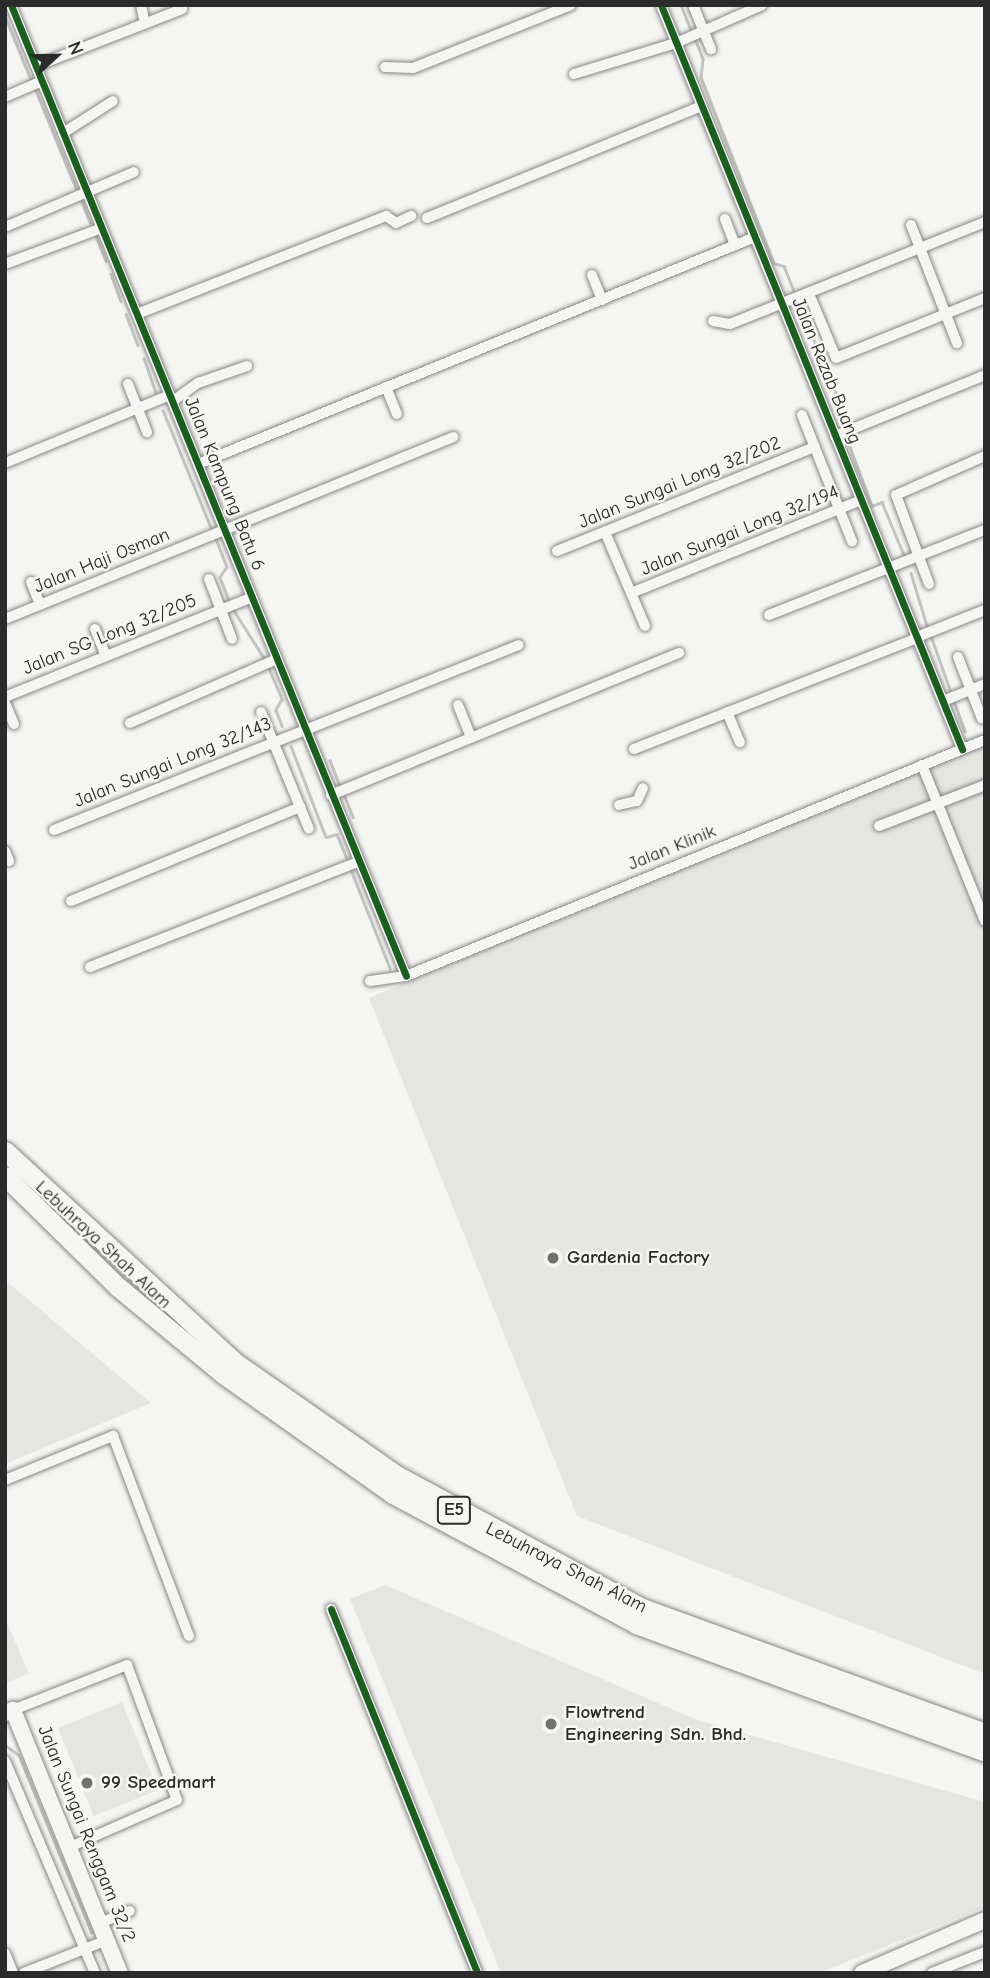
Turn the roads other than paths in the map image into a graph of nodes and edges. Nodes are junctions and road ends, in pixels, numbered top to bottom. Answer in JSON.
{"nodes":[{"id":1,"x":11,"y":5,"type":"edge"},
{"id":2,"x":141,"y":5,"type":"edge"},
{"id":3,"x":571,"y":5,"type":"edge"},
{"id":4,"x":661,"y":5,"type":"edge"},
{"id":5,"x":693,"y":5,"type":"edge"},
{"id":6,"x":762,"y":5,"type":"edge"},
{"id":7,"x":182,"y":9,"type":"dead end"},
{"id":8,"x":145,"y":24,"type":"junction"},
{"id":9,"x":695,"y":33,"type":"junction"},
{"id":10,"x":676,"y":43,"type":"junction"},
{"id":11,"x":711,"y":49,"type":"dead end"},
{"id":12,"x":36,"y":66,"type":"junction"},
{"id":13,"x":385,"y":67,"type":"dead end"},
{"id":14,"x":574,"y":74,"type":"dead end"},
{"id":15,"x":36,"y":84,"type":"junction"},
{"id":16,"x":5,"y":97,"type":"edge"},
{"id":17,"x":113,"y":101,"type":"dead end"},
{"id":18,"x":702,"y":106,"type":"junction"},
{"id":19,"x":63,"y":133,"type":"junction"},
{"id":20,"x":134,"y":172,"type":"dead end"},
{"id":21,"x":87,"y":192,"type":"junction"},
{"id":22,"x":411,"y":216,"type":"dead end"},
{"id":23,"x":427,"y":218,"type":"dead end"},
{"id":24,"x":725,"y":219,"type":"dead end"},
{"id":25,"x":985,"y":222,"type":"edge"},
{"id":26,"x":911,"y":225,"type":"dead end"},
{"id":27,"x":5,"y":227,"type":"edge"},
{"id":28,"x":102,"y":228,"type":"junction"},
{"id":29,"x":755,"y":237,"type":"junction"},
{"id":30,"x":735,"y":245,"type":"junction"},
{"id":31,"x":921,"y":249,"type":"junction"},
{"id":32,"x":5,"y":264,"type":"edge"},
{"id":33,"x":592,"y":275,"type":"dead end"},
{"id":34,"x":801,"y":297,"type":"junction"},
{"id":35,"x":985,"y":298,"type":"edge"},
{"id":36,"x":601,"y":300,"type":"junction"},
{"id":37,"x":781,"y":303,"type":"junction"},
{"id":38,"x":946,"y":313,"type":"junction"},
{"id":39,"x":137,"y":314,"type":"junction"},
{"id":40,"x":713,"y":321,"type":"dead end"},
{"id":41,"x":957,"y":342,"type":"dead end"},
{"id":42,"x":247,"y":366,"type":"dead end"},
{"id":43,"x":985,"y":375,"type":"edge"},
{"id":44,"x":128,"y":384,"type":"dead end"},
{"id":45,"x":386,"y":387,"type":"junction"},
{"id":46,"x":171,"y":398,"type":"junction"},
{"id":47,"x":138,"y":409,"type":"junction"},
{"id":48,"x":397,"y":414,"type":"dead end"},
{"id":49,"x":802,"y":415,"type":"dead end"},
{"id":50,"x":147,"y":432,"type":"dead end"},
{"id":51,"x":844,"y":432,"type":"junction"},
{"id":52,"x":453,"y":437,"type":"dead end"},
{"id":53,"x":815,"y":447,"type":"junction"},
{"id":54,"x":985,"y":456,"type":"edge"},
{"id":55,"x":5,"y":463,"type":"edge"},
{"id":56,"x":198,"y":464,"type":"junction"},
{"id":57,"x":861,"y":500,"type":"junction"},
{"id":58,"x":839,"y":509,"type":"junction"},
{"id":59,"x":985,"y":530,"type":"edge"},
{"id":60,"x":219,"y":532,"type":"junction"},
{"id":61,"x":606,"y":532,"type":"junction"},
{"id":62,"x":852,"y":541,"type":"dead end"},
{"id":63,"x":558,"y":551,"type":"dead end"},
{"id":64,"x":918,"y":556,"type":"junction"},
{"id":65,"x":889,"y":569,"type":"junction"},
{"id":66,"x":209,"y":579,"type":"dead end"},
{"id":67,"x":31,"y":582,"type":"dead end"},
{"id":68,"x":929,"y":584,"type":"dead end"},
{"id":69,"x":631,"y":593,"type":"junction"},
{"id":70,"x":252,"y":597,"type":"junction"},
{"id":71,"x":40,"y":604,"type":"junction"},
{"id":72,"x":224,"y":607,"type":"junction"},
{"id":73,"x":985,"y":610,"type":"edge"},
{"id":74,"x":769,"y":615,"type":"dead end"},
{"id":75,"x":5,"y":619,"type":"edge"},
{"id":76,"x":645,"y":626,"type":"dead end"},
{"id":77,"x":95,"y":629,"type":"dead end"},
{"id":78,"x":923,"y":635,"type":"junction"},
{"id":79,"x":232,"y":639,"type":"dead end"},
{"id":80,"x":518,"y":645,"type":"dead end"},
{"id":81,"x":678,"y":653,"type":"dead end"},
{"id":82,"x":106,"y":656,"type":"junction"},
{"id":83,"x":958,"y":657,"type":"dead end"},
{"id":84,"x":278,"y":659,"type":"junction"},
{"id":85,"x":985,"y":684,"type":"edge"},
{"id":86,"x":957,"y":696,"type":"junction"},
{"id":87,"x":5,"y":697,"type":"edge"},
{"id":88,"x":5,"y":703,"type":"edge"},
{"id":89,"x":458,"y":705,"type":"dead end"},
{"id":90,"x":261,"y":712,"type":"dead end"},
{"id":91,"x":727,"y":712,"type":"junction"},
{"id":92,"x":982,"y":719,"type":"dead end"},
{"id":93,"x":130,"y":723,"type":"dead end"},
{"id":94,"x":14,"y":724,"type":"dead end"},
{"id":95,"x":306,"y":729,"type":"junction"},
{"id":96,"x":471,"y":738,"type":"junction"},
{"id":97,"x":274,"y":740,"type":"junction"},
{"id":98,"x":985,"y":740,"type":"edge"},
{"id":99,"x":740,"y":742,"type":"dead end"},
{"id":100,"x":634,"y":749,"type":"dead end"},
{"id":101,"x":962,"y":749,"type":"junction"},
{"id":102,"x":922,"y":765,"type":"junction"},
{"id":103,"x":985,"y":785,"type":"edge"},
{"id":104,"x":643,"y":788,"type":"dead end"},
{"id":105,"x":338,"y":792,"type":"junction"},
{"id":106,"x":937,"y":803,"type":"junction"},
{"id":107,"x":619,"y":805,"type":"dead end"},
{"id":108,"x":300,"y":807,"type":"junction"},
{"id":109,"x":879,"y":826,"type":"dead end"},
{"id":110,"x":309,"y":829,"type":"dead end"},
{"id":111,"x":54,"y":830,"type":"dead end"},
{"id":112,"x":358,"y":862,"type":"junction"},
{"id":113,"x":71,"y":901,"type":"dead end"},
{"id":114,"x":985,"y":922,"type":"edge"},
{"id":115,"x":90,"y":967,"type":"dead end"},
{"id":116,"x":406,"y":976,"type":"junction"},
{"id":117,"x":370,"y":981,"type":"dead end"},
{"id":118,"x":5,"y":1151,"type":"edge"},
{"id":119,"x":5,"y":1176,"type":"edge"},
{"id":120,"x":5,"y":1480,"type":"edge"},
{"id":121,"x":331,"y":1609,"type":"dead end"},
{"id":122,"x":189,"y":1636,"type":"dead end"},
{"id":123,"x":9,"y":1712,"type":"edge"},
{"id":124,"x":985,"y":1733,"type":"edge"},
{"id":125,"x":985,"y":1752,"type":"edge"},
{"id":126,"x":6,"y":1760,"type":"edge"},
{"id":127,"x":70,"y":1847,"type":"junction"},
{"id":128,"x":130,"y":1911,"type":"dead end"},
{"id":129,"x":985,"y":1920,"type":"edge"},
{"id":130,"x":100,"y":1923,"type":"junction"},
{"id":131,"x":107,"y":1940,"type":"junction"},
{"id":132,"x":85,"y":1949,"type":"junction"},
{"id":133,"x":5,"y":1952,"type":"edge"},
{"id":134,"x":985,"y":1952,"type":"edge"},
{"id":135,"x":13,"y":1973,"type":"edge"},
{"id":136,"x":24,"y":1973,"type":"edge"},
{"id":137,"x":94,"y":1973,"type":"edge"},
{"id":138,"x":120,"y":1973,"type":"edge"},
{"id":139,"x":477,"y":1973,"type":"edge"},
{"id":140,"x":862,"y":1973,"type":"edge"},
{"id":141,"x":932,"y":1973,"type":"edge"}],
"edges":[{"from":1,"to":12,"type":"street","name":"Jalan Kampung Batu 6"},
{"from":2,"to":8,"type":"street"},
{"from":3,"to":13,"type":"street"},
{"from":4,"to":10,"type":"street","name":"Jalan Rezab Buang"},
{"from":5,"to":9,"type":"street"},
{"from":6,"to":9,"type":"street"},
{"from":7,"to":8,"type":"street"},
{"from":8,"to":12,"type":"street"},
{"from":9,"to":10,"type":"street"},
{"from":9,"to":11,"type":"street"},
{"from":10,"to":14,"type":"street"},
{"from":10,"to":18,"type":"street","name":"Jalan Rezab Buang"},
{"from":12,"to":15,"type":"street","name":"Jalan Kampung Batu 6"},
{"from":15,"to":16,"type":"street"},
{"from":15,"to":19,"type":"street","name":"Jalan Kampung Batu 6"},
{"from":17,"to":19,"type":"street"},
{"from":18,"to":23,"type":"street"},
{"from":18,"to":29,"type":"street","name":"Jalan Rezab Buang"},
{"from":19,"to":21,"type":"street","name":"Jalan Kampung Batu 6"},
{"from":20,"to":21,"type":"street"},
{"from":21,"to":27,"type":"street"},
{"from":21,"to":28,"type":"street","name":"Jalan Kampung Batu 6"},
{"from":22,"to":39,"type":"street"},
{"from":24,"to":30,"type":"street"},
{"from":25,"to":31,"type":"street"},
{"from":26,"to":31,"type":"street"},
{"from":28,"to":32,"type":"street"},
{"from":28,"to":39,"type":"street","name":"Jalan Kampung Batu 6"},
{"from":29,"to":30,"type":"street"},
{"from":29,"to":37,"type":"street","name":"Jalan Rezab Buang"},
{"from":30,"to":36,"type":"street"},
{"from":31,"to":34,"type":"street"},
{"from":31,"to":38,"type":"street"},
{"from":33,"to":36,"type":"street"},
{"from":34,"to":37,"type":"street"},
{"from":34,"to":38,"type":"street"},
{"from":35,"to":38,"type":"street"},
{"from":36,"to":45,"type":"street"},
{"from":37,"to":40,"type":"street"},
{"from":37,"to":51,"type":"street","name":"Jalan Rezab Buang"},
{"from":38,"to":41,"type":"street"},
{"from":39,"to":46,"type":"street","name":"Jalan Kampung Batu 6"},
{"from":42,"to":46,"type":"street"},
{"from":43,"to":51,"type":"street"},
{"from":44,"to":47,"type":"street"},
{"from":45,"to":48,"type":"street"},
{"from":45,"to":56,"type":"street"},
{"from":46,"to":47,"type":"street"},
{"from":46,"to":56,"type":"street","name":"Jalan Kampung Batu 6"},
{"from":47,"to":50,"type":"street"},
{"from":47,"to":55,"type":"street"},
{"from":49,"to":53,"type":"street"},
{"from":51,"to":57,"type":"street","name":"Jalan Rezab Buang"},
{"from":52,"to":60,"type":"street","name":"Jalan Haji Osman"},
{"from":53,"to":58,"type":"street"},
{"from":53,"to":61,"type":"street","name":"Jalan Sungai Long 32/202"},
{"from":54,"to":64,"type":"street"},
{"from":56,"to":60,"type":"street","name":"Jalan Kampung Batu 6"},
{"from":57,"to":58,"type":"street","name":"Jalan Sungai Long 32/194"},
{"from":57,"to":65,"type":"street","name":"Jalan Rezab Buang"},
{"from":58,"to":62,"type":"street"},
{"from":58,"to":69,"type":"street","name":"Jalan Sungai Long 32/194"},
{"from":59,"to":64,"type":"street"},
{"from":60,"to":70,"type":"street","name":"Jalan Kampung Batu 6"},
{"from":60,"to":71,"type":"street","name":"Jalan Haji Osman"},
{"from":61,"to":63,"type":"street","name":"Jalan Sungai Long 32/202"},
{"from":61,"to":69,"type":"street"},
{"from":64,"to":65,"type":"street"},
{"from":64,"to":68,"type":"street"},
{"from":65,"to":74,"type":"street"},
{"from":65,"to":78,"type":"street","name":"Jalan Rezab Buang"},
{"from":66,"to":72,"type":"street"},
{"from":67,"to":71,"type":"street"},
{"from":69,"to":76,"type":"street"},
{"from":70,"to":72,"type":"street","name":"Jalan SG Long 32/205"},
{"from":70,"to":84,"type":"street","name":"Jalan Kampung Batu 6"},
{"from":71,"to":75,"type":"street","name":"Jalan Haji Osman"},
{"from":72,"to":79,"type":"street"},
{"from":72,"to":82,"type":"street","name":"Jalan SG Long 32/205"},
{"from":73,"to":78,"type":"street"},
{"from":77,"to":82,"type":"street"},
{"from":78,"to":86,"type":"street","name":"Jalan Rezab Buang"},
{"from":78,"to":91,"type":"street"},
{"from":80,"to":95,"type":"street","name":"Jalan Sungai Long 32/143"},
{"from":81,"to":96,"type":"street"},
{"from":82,"to":87,"type":"street","name":"Jalan SG Long 32/205"},
{"from":83,"to":86,"type":"street"},
{"from":84,"to":93,"type":"street"},
{"from":84,"to":95,"type":"street","name":"Jalan Kampung Batu 6"},
{"from":85,"to":86,"type":"street"},
{"from":86,"to":92,"type":"street"},
{"from":86,"to":101,"type":"street","name":"Jalan Rezab Buang"},
{"from":88,"to":94,"type":"street"},
{"from":89,"to":96,"type":"street"},
{"from":90,"to":97,"type":"street"},
{"from":91,"to":99,"type":"street"},
{"from":91,"to":100,"type":"street"},
{"from":95,"to":97,"type":"street","name":"Jalan Sungai Long 32/143"},
{"from":95,"to":105,"type":"street","name":"Jalan Kampung Batu 6"},
{"from":96,"to":105,"type":"street"},
{"from":97,"to":108,"type":"street"},
{"from":97,"to":111,"type":"street","name":"Jalan Sungai Long 32/143"},
{"from":98,"to":101,"type":"street","name":"Jalan Klinik"},
{"from":101,"to":102,"type":"street","name":"Jalan Klinik"},
{"from":102,"to":106,"type":"street"},
{"from":102,"to":116,"type":"street","name":"Jalan Klinik"},
{"from":103,"to":106,"type":"street"},
{"from":104,"to":107,"type":"street"},
{"from":105,"to":112,"type":"street","name":"Jalan Kampung Batu 6"},
{"from":106,"to":109,"type":"street"},
{"from":106,"to":114,"type":"street"},
{"from":108,"to":110,"type":"street"},
{"from":108,"to":113,"type":"street"},
{"from":112,"to":115,"type":"street"},
{"from":112,"to":116,"type":"street","name":"Jalan Kampung Batu 6"},
{"from":116,"to":117,"type":"street","name":"Jalan Klinik"},
{"from":118,"to":124,"type":"highway","name":"Lebuhraya Shah Alam","number":"E5"},
{"from":119,"to":125,"type":"highway","name":"Lebuhraya Shah Alam","number":"E5"},
{"from":120,"to":122,"type":"street"},
{"from":121,"to":139,"type":"street"},
{"from":123,"to":127,"type":"street","name":"Jalan Sungai Renggam 32/2"},
{"from":123,"to":127,"type":"street"},
{"from":126,"to":132,"type":"street"},
{"from":127,"to":130,"type":"street","name":"Jalan Sungai Renggam 32/2"},
{"from":128,"to":130,"type":"street"},
{"from":129,"to":140,"type":"street"},
{"from":130,"to":131,"type":"street","name":"Jalan Sungai Renggam 32/2"},
{"from":131,"to":132,"type":"street"},
{"from":131,"to":138,"type":"street","name":"Jalan Sungai Renggam 32/2"},
{"from":132,"to":136,"type":"street"},
{"from":132,"to":137,"type":"street"},
{"from":133,"to":135,"type":"street"},
{"from":134,"to":141,"type":"street"}]}
